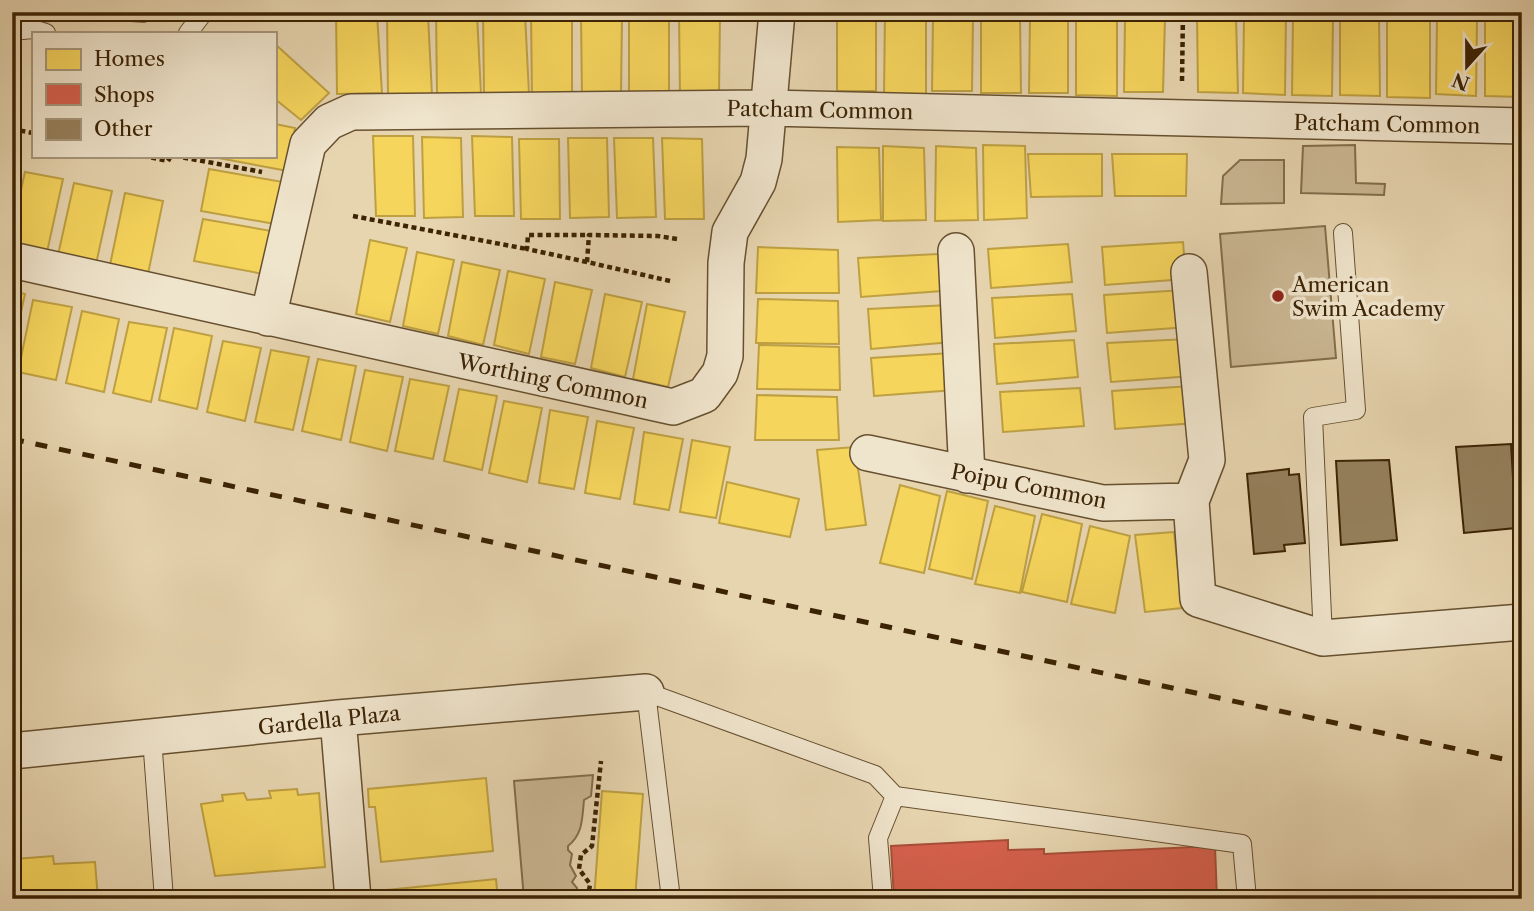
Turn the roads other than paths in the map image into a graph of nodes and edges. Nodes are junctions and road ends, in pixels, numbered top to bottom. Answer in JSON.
{"nodes":[{"id":1,"x":204,"y":12,"type":"edge"},
{"id":2,"x":777,"y":12,"type":"edge"},
{"id":3,"x":12,"y":31,"type":"edge"},
{"id":4,"x":43,"y":32,"type":"edge"},
{"id":5,"x":189,"y":32,"type":"edge"},
{"id":6,"x":769,"y":108,"type":"junction"},
{"id":7,"x":1522,"y":126,"type":"edge"},
{"id":8,"x":1343,"y":233,"type":"dead end"},
{"id":9,"x":956,"y":251,"type":"dead end"},
{"id":10,"x":12,"y":260,"type":"edge"},
{"id":11,"x":1189,"y":272,"type":"dead end"},
{"id":12,"x":268,"y":318,"type":"junction"},
{"id":13,"x":868,"y":453,"type":"dead end"},
{"id":14,"x":967,"y":475,"type":"junction"},
{"id":15,"x":1191,"y":501,"type":"junction"},
{"id":16,"x":1522,"y":622,"type":"edge"},
{"id":17,"x":1323,"y":638,"type":"junction"},
{"id":18,"x":646,"y":692,"type":"junction"},
{"id":19,"x":338,"y":718,"type":"junction"},
{"id":20,"x":152,"y":738,"type":"junction"},
{"id":21,"x":12,"y":751,"type":"edge"},
{"id":22,"x":895,"y":796,"type":"junction"},
{"id":23,"x":164,"y":899,"type":"edge"},
{"id":24,"x":353,"y":899,"type":"edge"},
{"id":25,"x":671,"y":899,"type":"edge"},
{"id":26,"x":883,"y":899,"type":"edge"},
{"id":27,"x":1247,"y":899,"type":"edge"}],
"edges":[{"from":1,"to":5,"type":"lane"},
{"from":2,"to":6,"type":"street","name":"Worthing Common"},
{"from":3,"to":4,"type":"lane"},
{"from":6,"to":7,"type":"street","name":"Patcham Common"},
{"from":6,"to":12,"type":"street","name":"Patcham Common"},
{"from":6,"to":12,"type":"street","name":"Worthing Common"},
{"from":8,"to":17,"type":"lane"},
{"from":9,"to":14,"type":"street"},
{"from":10,"to":12,"type":"street","name":"Worthing Common"},
{"from":11,"to":15,"type":"street"},
{"from":13,"to":14,"type":"street","name":"Poipu Common"},
{"from":14,"to":15,"type":"street","name":"Poipu Common"},
{"from":15,"to":17,"type":"street"},
{"from":16,"to":17,"type":"street"},
{"from":18,"to":19,"type":"street","name":"Gardella Plaza"},
{"from":18,"to":22,"type":"lane"},
{"from":18,"to":25,"type":"lane"},
{"from":19,"to":20,"type":"street","name":"Gardella Plaza"},
{"from":19,"to":24,"type":"street"},
{"from":20,"to":21,"type":"street","name":"Gardella Plaza"},
{"from":20,"to":23,"type":"lane"},
{"from":22,"to":26,"type":"lane"},
{"from":22,"to":27,"type":"lane"}]}
